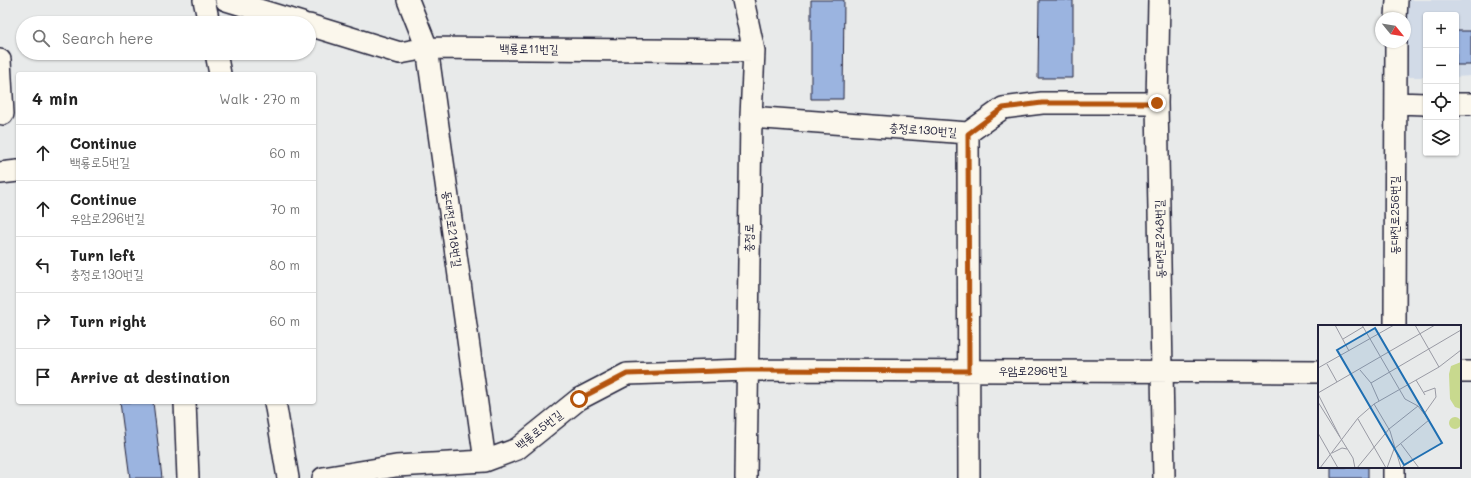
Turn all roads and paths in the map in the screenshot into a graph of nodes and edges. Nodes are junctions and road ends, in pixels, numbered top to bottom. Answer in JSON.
{"nodes":[{"id":1,"x":204,"y":0,"type":"edge"},
{"id":2,"x":226,"y":0,"type":"edge"},
{"id":3,"x":408,"y":0,"type":"edge"},
{"id":4,"x":743,"y":0,"type":"edge"},
{"id":5,"x":1159,"y":0,"type":"edge"},
{"id":6,"x":1397,"y":0,"type":"edge"},
{"id":7,"x":1396,"y":12,"type":"edge"},
{"id":8,"x":207,"y":16,"type":"edge"},
{"id":9,"x":279,"y":16,"type":"edge"},
{"id":10,"x":316,"y":27,"type":"edge"},
{"id":11,"x":426,"y":48,"type":"junction"},
{"id":12,"x":1396,"y":48,"type":"edge"},
{"id":13,"x":754,"y":51,"type":"junction"},
{"id":14,"x":0,"y":60,"type":"edge"},
{"id":15,"x":217,"y":60,"type":"edge"},
{"id":16,"x":220,"y":72,"type":"edge"},
{"id":17,"x":1157,"y":103,"type":"junction"},
{"id":18,"x":1396,"y":103,"type":"junction"},
{"id":19,"x":1423,"y":104,"type":"edge"},
{"id":20,"x":1459,"y":104,"type":"edge"},
{"id":21,"x":1471,"y":104,"type":"edge"},
{"id":22,"x":7,"y":113,"type":"edge"},
{"id":23,"x":751,"y":117,"type":"junction"},
{"id":24,"x":968,"y":134,"type":"junction"},
{"id":25,"x":16,"y":171,"type":"edge"},
{"id":26,"x":0,"y":173,"type":"edge"},
{"id":27,"x":1395,"y":325,"type":"edge"},
{"id":28,"x":747,"y":370,"type":"junction"},
{"id":29,"x":969,"y":371,"type":"junction"},
{"id":30,"x":1162,"y":371,"type":"junction"},
{"id":31,"x":1318,"y":372,"type":"edge"},
{"id":32,"x":185,"y":404,"type":"edge"},
{"id":33,"x":275,"y":404,"type":"edge"},
{"id":34,"x":485,"y":461,"type":"junction"},
{"id":35,"x":377,"y":474,"type":"edge"},
{"id":36,"x":188,"y":478,"type":"edge"},
{"id":37,"x":288,"y":478,"type":"edge"},
{"id":38,"x":323,"y":478,"type":"edge"},
{"id":39,"x":746,"y":478,"type":"edge"},
{"id":40,"x":969,"y":478,"type":"edge"},
{"id":41,"x":1164,"y":478,"type":"edge"}],
"edges":[{"from":1,"to":8,"type":"street"},
{"from":2,"to":9,"type":"street"},
{"from":3,"to":11,"type":"street","name":"동대전로218번길"},
{"from":4,"to":13,"type":"street","name":"충정로"},
{"from":5,"to":17,"type":"street","name":"동대전로248번길"},
{"from":6,"to":7,"type":"street"},
{"from":10,"to":11,"type":"street","name":"백룡로11번길"},
{"from":11,"to":13,"type":"street","name":"백룡로11번길"},
{"from":11,"to":34,"type":"street","name":"동대전로218번길"},
{"from":12,"to":18,"type":"street","name":"동대전로256번길"},
{"from":13,"to":23,"type":"street","name":"충정로"},
{"from":14,"to":22,"type":"street"},
{"from":15,"to":16,"type":"street"},
{"from":17,"to":24,"type":"street"},
{"from":17,"to":30,"type":"street","name":"동대전로248번길"},
{"from":18,"to":19,"type":"street"},
{"from":18,"to":27,"type":"street","name":"동대전로256번길"},
{"from":20,"to":21,"type":"street"},
{"from":23,"to":24,"type":"street","name":"충정로130번길"},
{"from":23,"to":28,"type":"street","name":"충정로"},
{"from":24,"to":29,"type":"street","name":"충정로130번길"},
{"from":25,"to":26,"type":"street"},
{"from":28,"to":29,"type":"street","name":"우암로296번길"},
{"from":28,"to":34,"type":"street","name":"백룡로5번길"},
{"from":28,"to":39,"type":"street","name":"충정로"},
{"from":29,"to":30,"type":"street","name":"우암로296번길"},
{"from":29,"to":40,"type":"street","name":"충정로130번길"},
{"from":30,"to":31,"type":"street","name":"우암로296번길"},
{"from":30,"to":41,"type":"street","name":"동대전로248번길"},
{"from":32,"to":36,"type":"street"},
{"from":33,"to":37,"type":"street"},
{"from":34,"to":35,"type":"street","name":"백룡로5번길"},
{"from":35,"to":38,"type":"street","name":"백룡로5번길"}]}
